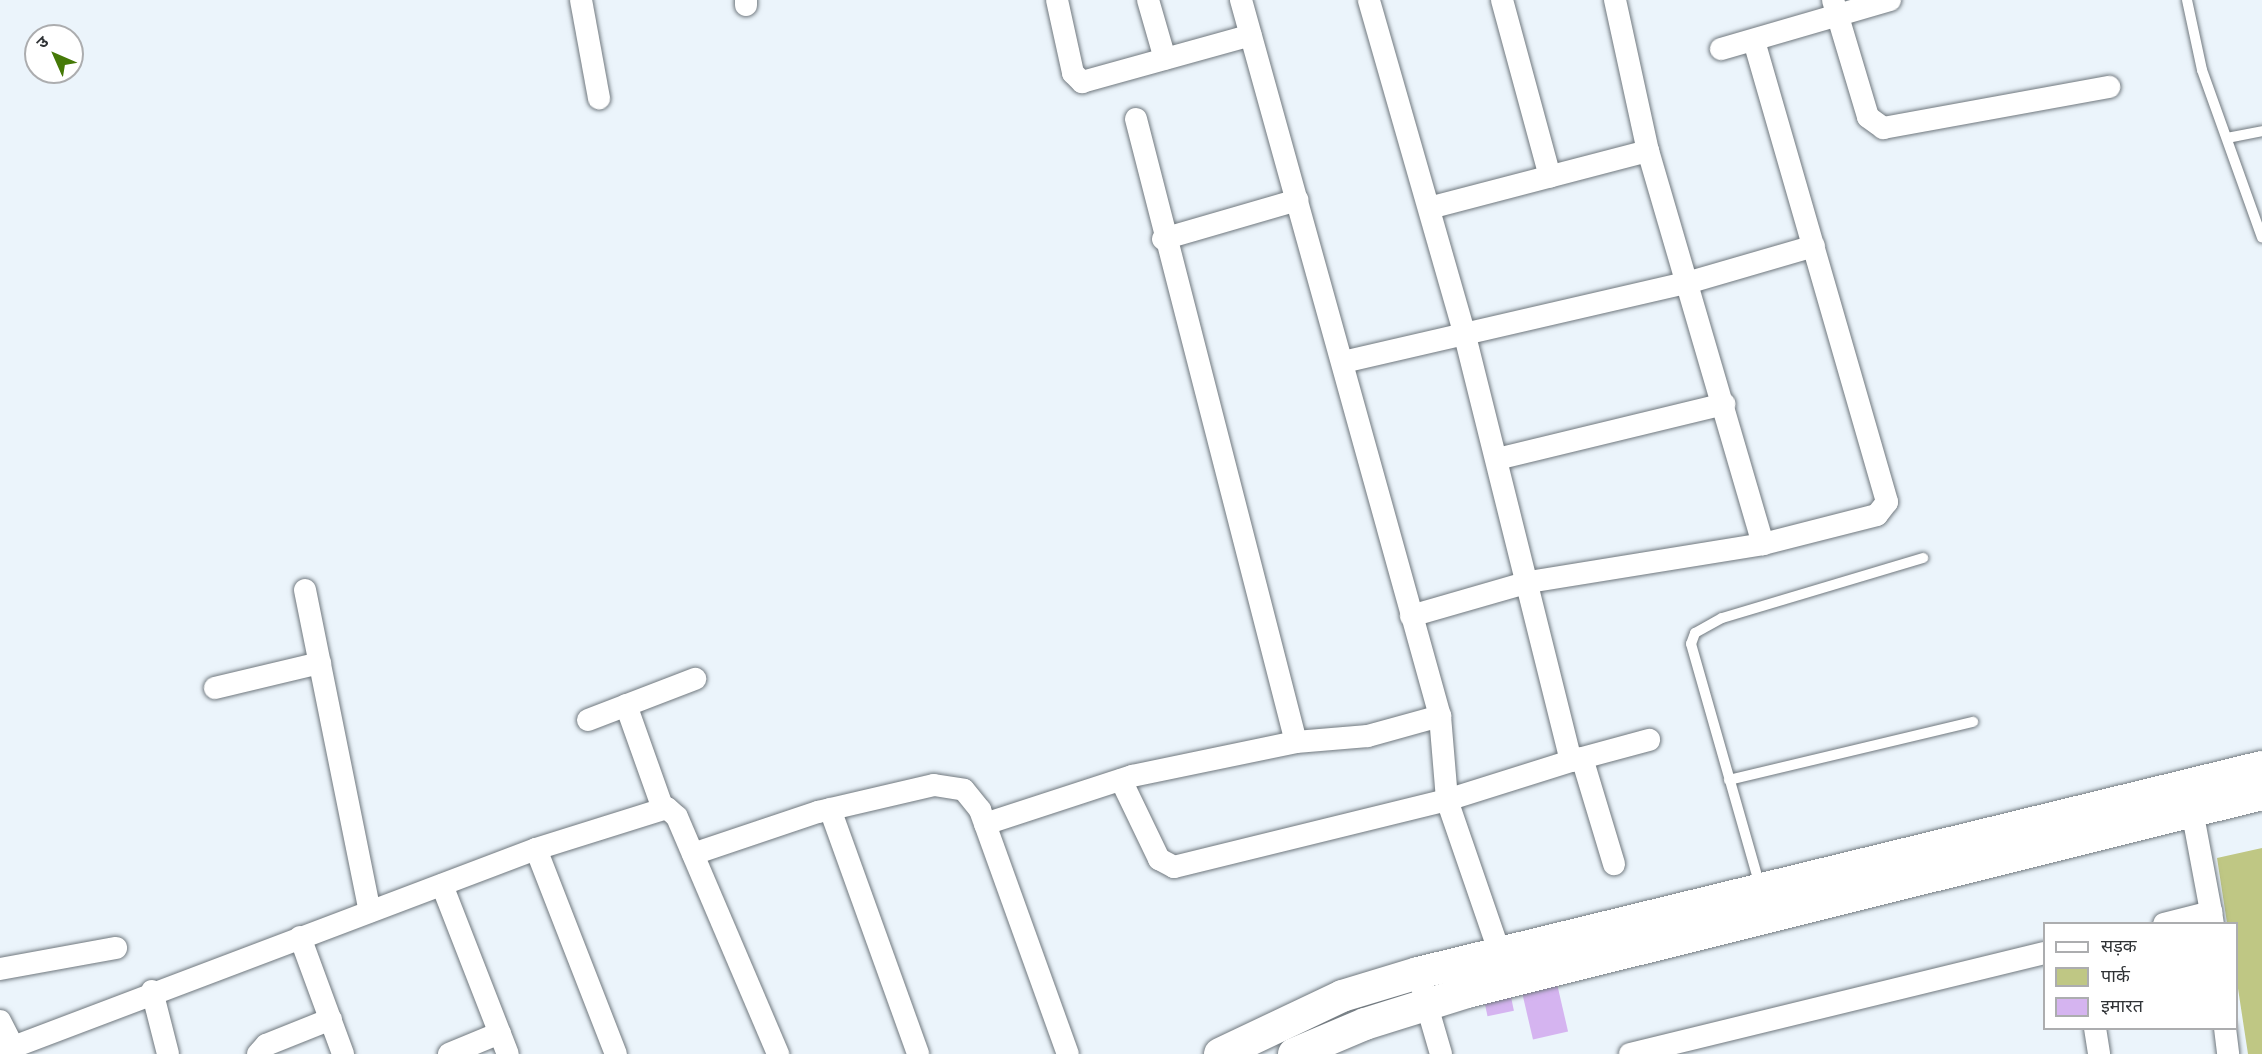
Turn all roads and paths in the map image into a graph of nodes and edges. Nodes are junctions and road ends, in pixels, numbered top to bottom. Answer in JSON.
{"nodes":[{"id":1,"x":581,"y":0,"type":"edge"},
{"id":2,"x":1057,"y":0,"type":"edge"},
{"id":3,"x":1148,"y":0,"type":"edge"},
{"id":4,"x":1241,"y":0,"type":"edge"},
{"id":5,"x":1369,"y":0,"type":"edge"},
{"id":6,"x":1502,"y":0,"type":"edge"},
{"id":7,"x":1615,"y":0,"type":"edge"},
{"id":8,"x":1890,"y":0,"type":"edge"},
{"id":9,"x":2187,"y":0,"type":"edge"},
{"id":10,"x":1836,"y":9,"type":"edge"},
{"id":11,"x":1251,"y":34,"type":"junction"},
{"id":12,"x":1754,"y":42,"type":"junction"},
{"id":13,"x":1720,"y":49,"type":"dead end"},
{"id":14,"x":1165,"y":59,"type":"junction"},
{"id":15,"x":2109,"y":87,"type":"dead end"},
{"id":16,"x":599,"y":98,"type":"dead end"},
{"id":17,"x":1136,"y":119,"type":"dead end"},
{"id":18,"x":2262,"y":131,"type":"edge"},
{"id":19,"x":2227,"y":138,"type":"junction"},
{"id":20,"x":1648,"y":151,"type":"junction"},
{"id":21,"x":1550,"y":177,"type":"junction"},
{"id":22,"x":1297,"y":200,"type":"junction"},
{"id":23,"x":1429,"y":208,"type":"junction"},
{"id":24,"x":2262,"y":238,"type":"edge"},
{"id":25,"x":1163,"y":239,"type":"junction"},
{"id":26,"x":1814,"y":246,"type":"junction"},
{"id":27,"x":1690,"y":282,"type":"junction"},
{"id":28,"x":1464,"y":332,"type":"junction"},
{"id":29,"x":1343,"y":362,"type":"junction"},
{"id":30,"x":1724,"y":404,"type":"junction"},
{"id":31,"x":1497,"y":459,"type":"junction"},
{"id":32,"x":1763,"y":544,"type":"junction"},
{"id":33,"x":1923,"y":558,"type":"dead end"},
{"id":34,"x":1529,"y":582,"type":"junction"},
{"id":35,"x":305,"y":591,"type":"dead end"},
{"id":36,"x":1411,"y":616,"type":"junction"},
{"id":37,"x":320,"y":663,"type":"junction"},
{"id":38,"x":695,"y":680,"type":"dead end"},
{"id":39,"x":215,"y":688,"type":"dead end"},
{"id":40,"x":626,"y":705,"type":"junction"},
{"id":41,"x":1440,"y":716,"type":"junction"},
{"id":42,"x":588,"y":720,"type":"dead end"},
{"id":43,"x":1973,"y":722,"type":"dead end"},
{"id":44,"x":1649,"y":740,"type":"dead end"},
{"id":45,"x":1296,"y":742,"type":"junction"},
{"id":46,"x":1576,"y":760,"type":"junction"},
{"id":47,"x":2262,"y":767,"type":"edge"},
{"id":48,"x":1121,"y":780,"type":"junction"},
{"id":49,"x":1730,"y":780,"type":"junction"},
{"id":50,"x":2262,"y":794,"type":"edge"},
{"id":51,"x":2206,"y":798,"type":"junction"},
{"id":52,"x":1447,"y":800,"type":"junction"},
{"id":53,"x":663,"y":809,"type":"junction"},
{"id":54,"x":830,"y":809,"type":"junction"},
{"id":55,"x":985,"y":824,"type":"junction"},
{"id":56,"x":537,"y":849,"type":"junction"},
{"id":57,"x":693,"y":854,"type":"junction"},
{"id":58,"x":1614,"y":864,"type":"dead end"},
{"id":59,"x":442,"y":885,"type":"junction"},
{"id":60,"x":1761,"y":890,"type":"junction"},
{"id":61,"x":370,"y":911,"type":"junction"},
{"id":62,"x":2212,"y":918,"type":"edge"},
{"id":63,"x":2180,"y":922,"type":"edge"},
{"id":64,"x":300,"y":937,"type":"junction"},
{"id":65,"x":116,"y":948,"type":"dead end"},
{"id":66,"x":1499,"y":951,"type":"junction"},
{"id":67,"x":2043,"y":953,"type":"edge"},
{"id":68,"x":0,"y":969,"type":"edge"},
{"id":69,"x":1418,"y":973,"type":"junction"},
{"id":70,"x":152,"y":991,"type":"junction"},
{"id":71,"x":1427,"y":1004,"type":"junction"},
{"id":72,"x":331,"y":1019,"type":"junction"},
{"id":73,"x":0,"y":1021,"type":"edge"},
{"id":74,"x":2095,"y":1030,"type":"edge"},
{"id":75,"x":2225,"y":1030,"type":"edge"},
{"id":76,"x":504,"y":1044,"type":"edge"},
{"id":77,"x":6,"y":1048,"type":"edge"},
{"id":78,"x":168,"y":1054,"type":"edge"},
{"id":79,"x":258,"y":1054,"type":"edge"},
{"id":80,"x":343,"y":1054,"type":"edge"},
{"id":81,"x":449,"y":1054,"type":"edge"},
{"id":82,"x":616,"y":1054,"type":"edge"},
{"id":83,"x":778,"y":1054,"type":"edge"},
{"id":84,"x":918,"y":1054,"type":"edge"},
{"id":85,"x":1068,"y":1054,"type":"edge"},
{"id":86,"x":1220,"y":1054,"type":"edge"},
{"id":87,"x":1294,"y":1054,"type":"edge"},
{"id":88,"x":1441,"y":1054,"type":"edge"},
{"id":89,"x":1630,"y":1054,"type":"edge"},
{"id":90,"x":2099,"y":1054,"type":"edge"},
{"id":91,"x":2228,"y":1054,"type":"edge"}],
"edges":[{"from":1,"to":16,"type":"street"},
{"from":2,"to":14,"type":"street"},
{"from":3,"to":14,"type":"street"},
{"from":4,"to":11,"type":"street"},
{"from":5,"to":23,"type":"street"},
{"from":6,"to":21,"type":"street"},
{"from":7,"to":20,"type":"street"},
{"from":8,"to":10,"type":"street"},
{"from":9,"to":19,"type":"lane"},
{"from":10,"to":12,"type":"street"},
{"from":10,"to":15,"type":"street"},
{"from":11,"to":14,"type":"street"},
{"from":11,"to":22,"type":"street"},
{"from":12,"to":13,"type":"street"},
{"from":12,"to":26,"type":"street"},
{"from":17,"to":25,"type":"street"},
{"from":18,"to":19,"type":"lane"},
{"from":19,"to":24,"type":"lane"},
{"from":20,"to":21,"type":"street"},
{"from":20,"to":27,"type":"street"},
{"from":21,"to":23,"type":"street"},
{"from":22,"to":25,"type":"street"},
{"from":22,"to":29,"type":"street"},
{"from":23,"to":28,"type":"street"},
{"from":25,"to":45,"type":"street"},
{"from":26,"to":27,"type":"street"},
{"from":26,"to":32,"type":"street"},
{"from":27,"to":28,"type":"street"},
{"from":27,"to":30,"type":"street"},
{"from":28,"to":29,"type":"street"},
{"from":28,"to":31,"type":"street"},
{"from":29,"to":36,"type":"street"},
{"from":30,"to":31,"type":"street"},
{"from":30,"to":32,"type":"street"},
{"from":31,"to":34,"type":"street"},
{"from":32,"to":34,"type":"street"},
{"from":33,"to":49,"type":"lane"},
{"from":34,"to":36,"type":"street"},
{"from":34,"to":46,"type":"street"},
{"from":35,"to":37,"type":"street"},
{"from":36,"to":41,"type":"street"},
{"from":37,"to":39,"type":"street"},
{"from":37,"to":61,"type":"street"},
{"from":38,"to":40,"type":"street"},
{"from":40,"to":42,"type":"street"},
{"from":40,"to":53,"type":"street"},
{"from":41,"to":45,"type":"street"},
{"from":41,"to":52,"type":"street"},
{"from":43,"to":49,"type":"lane"},
{"from":44,"to":46,"type":"street"},
{"from":45,"to":48,"type":"street"},
{"from":46,"to":52,"type":"street"},
{"from":46,"to":58,"type":"street"},
{"from":47,"to":51,"type":"street"},
{"from":48,"to":52,"type":"street"},
{"from":48,"to":55,"type":"street"},
{"from":49,"to":60,"type":"lane"},
{"from":50,"to":51,"type":"street"},
{"from":51,"to":60,"type":"street"},
{"from":51,"to":62,"type":"street"},
{"from":51,"to":71,"type":"street"},
{"from":52,"to":66,"type":"street"},
{"from":53,"to":56,"type":"street"},
{"from":53,"to":57,"type":"street"},
{"from":54,"to":55,"type":"street"},
{"from":54,"to":57,"type":"street"},
{"from":54,"to":84,"type":"street"},
{"from":55,"to":85,"type":"street"},
{"from":56,"to":59,"type":"street"},
{"from":56,"to":82,"type":"street"},
{"from":57,"to":83,"type":"street"},
{"from":59,"to":61,"type":"street"},
{"from":59,"to":76,"type":"street"},
{"from":60,"to":66,"type":"street"},
{"from":61,"to":64,"type":"street"},
{"from":62,"to":63,"type":"street"},
{"from":64,"to":70,"type":"street"},
{"from":64,"to":72,"type":"street"},
{"from":65,"to":68,"type":"street"},
{"from":66,"to":69,"type":"street"},
{"from":67,"to":89,"type":"street"},
{"from":69,"to":71,"type":"street"},
{"from":69,"to":86,"type":"street"},
{"from":70,"to":77,"type":"street"},
{"from":70,"to":78,"type":"street"},
{"from":71,"to":87,"type":"street"},
{"from":71,"to":88,"type":"street"},
{"from":72,"to":79,"type":"street"},
{"from":72,"to":80,"type":"street"},
{"from":73,"to":77,"type":"street"},
{"from":74,"to":90,"type":"street"},
{"from":75,"to":91,"type":"street"},
{"from":76,"to":81,"type":"street"}]}
